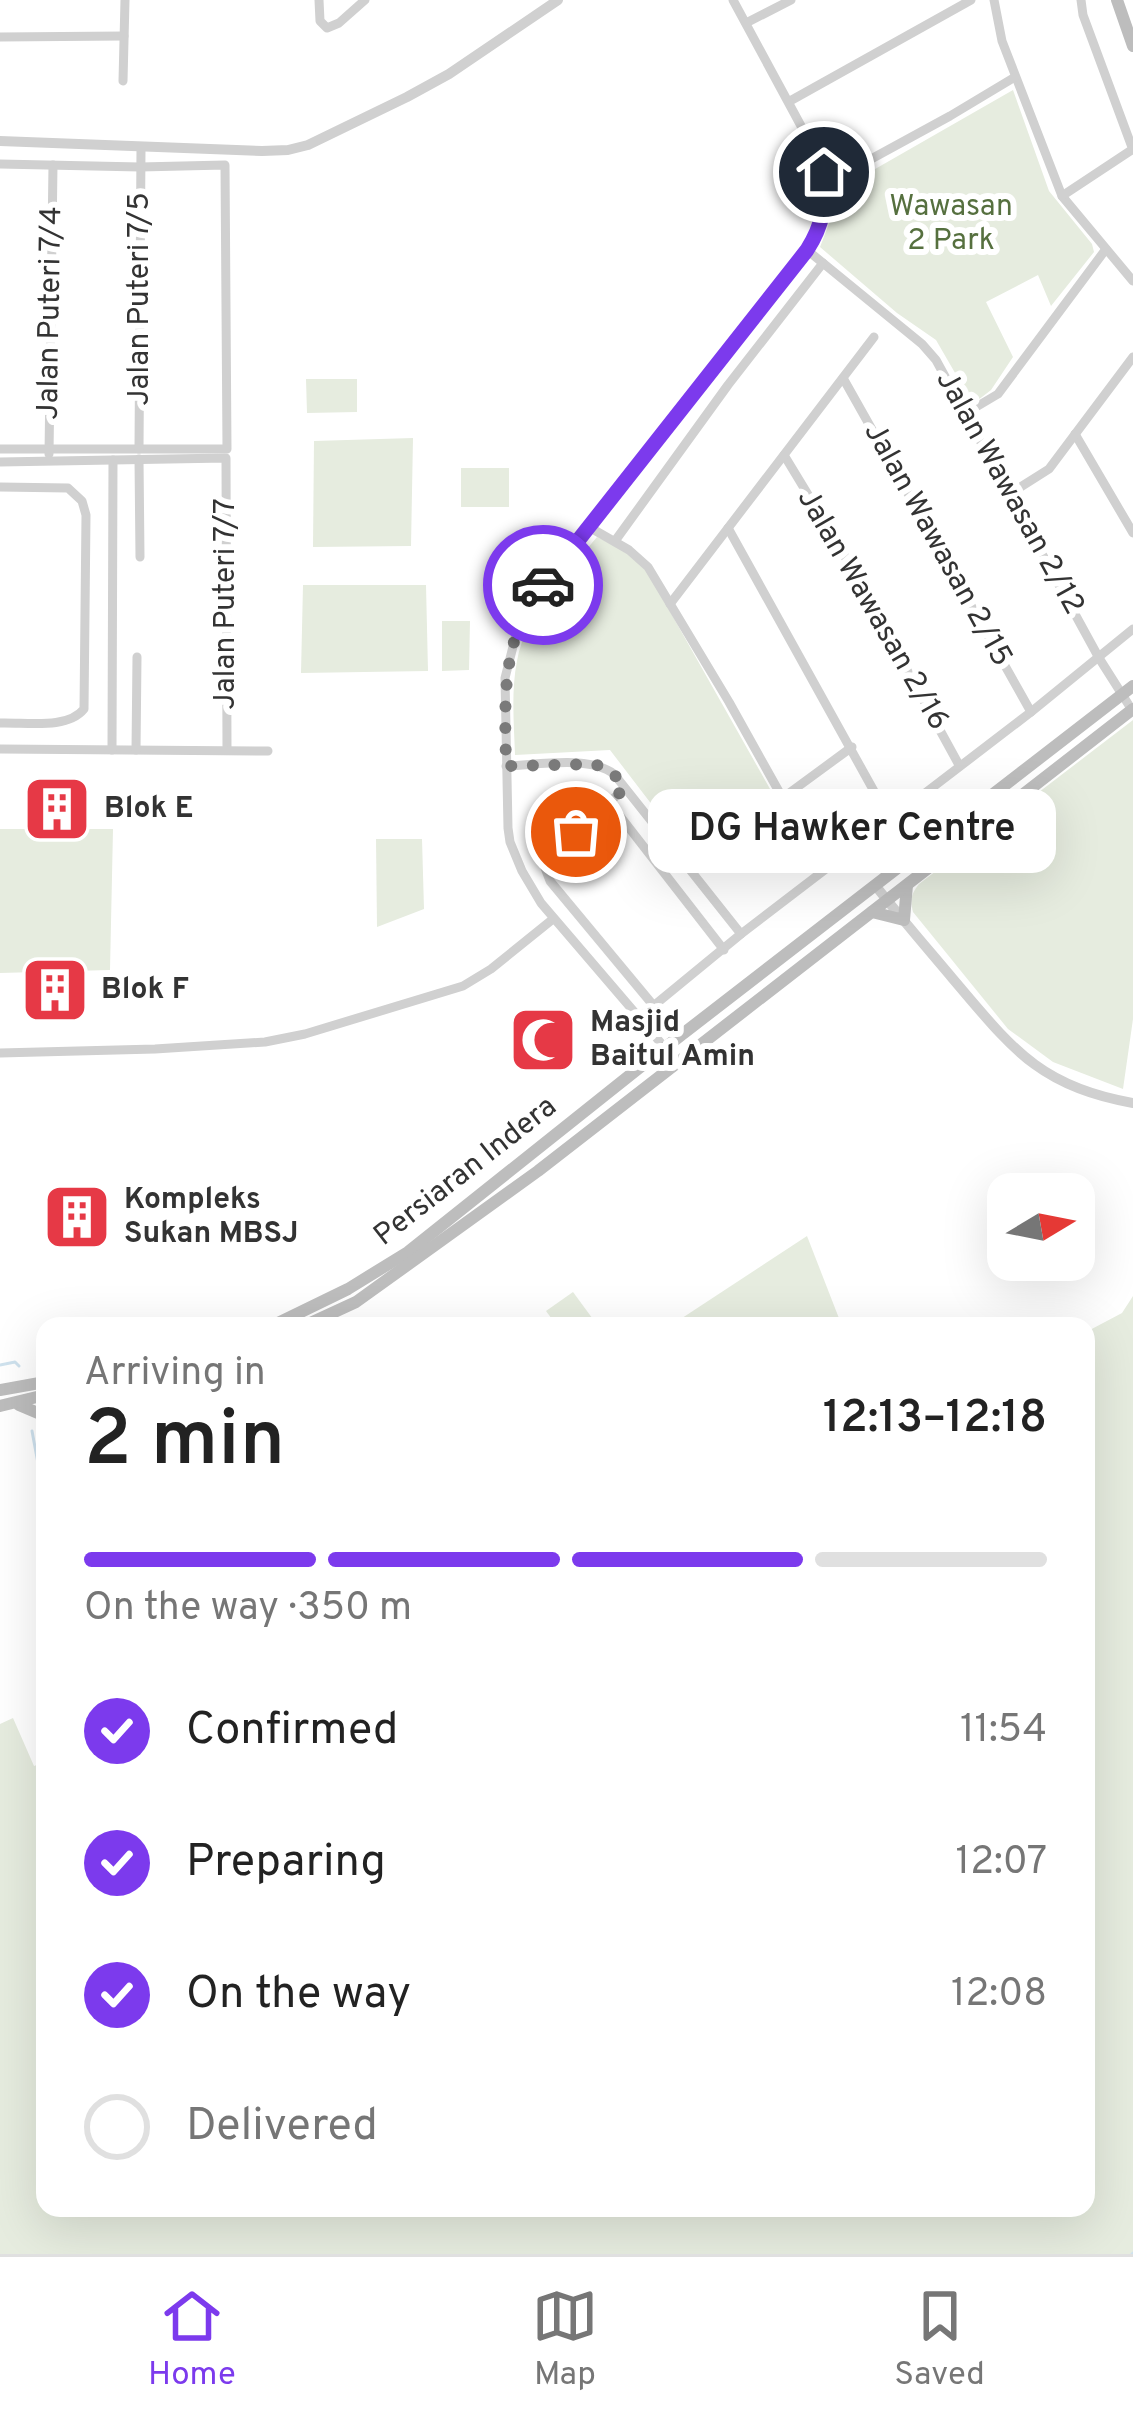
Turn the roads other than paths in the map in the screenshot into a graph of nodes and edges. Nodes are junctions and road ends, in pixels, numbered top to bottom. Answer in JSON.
{"nodes":[{"id":1,"x":125,"y":0,"type":"edge"},
{"id":2,"x":320,"y":0,"type":"edge"},
{"id":3,"x":365,"y":0,"type":"edge"},
{"id":4,"x":558,"y":0,"type":"edge"},
{"id":5,"x":733,"y":0,"type":"edge"},
{"id":6,"x":791,"y":0,"type":"edge"},
{"id":7,"x":971,"y":0,"type":"edge"},
{"id":8,"x":994,"y":0,"type":"edge"},
{"id":9,"x":1081,"y":0,"type":"edge"},
{"id":10,"x":1118,"y":0,"type":"edge"},
{"id":11,"x":746,"y":23,"type":"junction"},
{"id":12,"x":124,"y":36,"type":"junction"},
{"id":13,"x":0,"y":37,"type":"edge"},
{"id":14,"x":1133,"y":46,"type":"edge"},
{"id":15,"x":1015,"y":77,"type":"junction"},
{"id":16,"x":123,"y":81,"type":"dead end"},
{"id":17,"x":790,"y":101,"type":"junction"},
{"id":18,"x":0,"y":141,"type":"edge"},
{"id":19,"x":140,"y":148,"type":"junction"},
{"id":20,"x":1133,"y":150,"type":"edge"},
{"id":21,"x":0,"y":164,"type":"edge"},
{"id":22,"x":53,"y":166,"type":"junction"},
{"id":23,"x":140,"y":167,"type":"junction"},
{"id":24,"x":840,"y":176,"type":"dead end"},
{"id":25,"x":1061,"y":196,"type":"junction"},
{"id":26,"x":807,"y":250,"type":"junction"},
{"id":27,"x":1106,"y":250,"type":"junction"},
{"id":28,"x":823,"y":263,"type":"junction"},
{"id":29,"x":1133,"y":281,"type":"edge"},
{"id":30,"x":874,"y":337,"type":"dead end"},
{"id":31,"x":1133,"y":357,"type":"edge"},
{"id":32,"x":843,"y":377,"type":"junction"},
{"id":33,"x":966,"y":413,"type":"junction"},
{"id":34,"x":1075,"y":434,"type":"junction"},
{"id":35,"x":0,"y":448,"type":"edge"},
{"id":36,"x":139,"y":454,"type":"junction"},
{"id":37,"x":226,"y":454,"type":"junction"},
{"id":38,"x":49,"y":455,"type":"junction"},
{"id":39,"x":784,"y":455,"type":"junction"},
{"id":40,"x":113,"y":460,"type":"junction"},
{"id":41,"x":0,"y":462,"type":"edge"},
{"id":42,"x":0,"y":487,"type":"edge"},
{"id":43,"x":1011,"y":493,"type":"junction"},
{"id":44,"x":1133,"y":502,"type":"edge"},
{"id":45,"x":1122,"y":515,"type":"junction"},
{"id":46,"x":589,"y":527,"type":"junction"},
{"id":47,"x":728,"y":528,"type":"junction"},
{"id":48,"x":1133,"y":533,"type":"edge"},
{"id":49,"x":615,"y":541,"type":"junction"},
{"id":50,"x":140,"y":556,"type":"dead end"},
{"id":51,"x":670,"y":604,"type":"junction"},
{"id":52,"x":1133,"y":629,"type":"edge"},
{"id":53,"x":137,"y":657,"type":"dead end"},
{"id":54,"x":1099,"y":658,"type":"junction"},
{"id":55,"x":1128,"y":690,"type":"edge"},
{"id":56,"x":1132,"y":709,"type":"edge"},
{"id":57,"x":1031,"y":712,"type":"junction"},
{"id":58,"x":0,"y":722,"type":"edge"},
{"id":59,"x":851,"y":748,"type":"junction"},
{"id":60,"x":0,"y":749,"type":"edge"},
{"id":61,"x":112,"y":750,"type":"junction"},
{"id":62,"x":136,"y":750,"type":"junction"},
{"id":63,"x":227,"y":750,"type":"junction"},
{"id":64,"x":268,"y":751,"type":"dead end"},
{"id":65,"x":959,"y":765,"type":"junction"},
{"id":66,"x":506,"y":766,"type":"junction"},
{"id":67,"x":624,"y":789,"type":"junction"},
{"id":68,"x":782,"y":797,"type":"junction"},
{"id":69,"x":609,"y":802,"type":"junction"},
{"id":70,"x":890,"y":820,"type":"junction"},
{"id":71,"x":687,"y":868,"type":"junction"},
{"id":72,"x":908,"y":884,"type":"junction"},
{"id":73,"x":875,"y":885,"type":"junction"},
{"id":74,"x":887,"y":900,"type":"junction"},
{"id":75,"x":872,"y":912,"type":"junction"},
{"id":76,"x":553,"y":919,"type":"junction"},
{"id":77,"x":904,"y":920,"type":"junction"},
{"id":78,"x":741,"y":934,"type":"junction"},
{"id":79,"x":724,"y":950,"type":"junction"},
{"id":80,"x":653,"y":1005,"type":"junction"},
{"id":81,"x":640,"y":1017,"type":"junction"},
{"id":82,"x":665,"y":1048,"type":"junction"},
{"id":83,"x":0,"y":1053,"type":"edge"},
{"id":84,"x":677,"y":1063,"type":"junction"},
{"id":85,"x":1133,"y":1103,"type":"edge"},
{"id":86,"x":291,"y":1317,"type":"edge"},
{"id":87,"x":324,"y":1317,"type":"edge"},
{"id":88,"x":36,"y":1384,"type":"edge"},
{"id":89,"x":0,"y":1390,"type":"edge"},
{"id":90,"x":36,"y":1397,"type":"edge"},
{"id":91,"x":6,"y":1405,"type":"edge"},
{"id":92,"x":36,"y":1410,"type":"edge"}],
"edges":[{"from":1,"to":12,"type":"street"},
{"from":2,"to":3,"type":"street"},
{"from":4,"to":19,"type":"street"},
{"from":5,"to":11,"type":"street"},
{"from":6,"to":11,"type":"street"},
{"from":7,"to":17,"type":"street"},
{"from":8,"to":15,"type":"street"},
{"from":9,"to":20,"type":"street"},
{"from":10,"to":14,"type":"main road"},
{"from":11,"to":17,"type":"street"},
{"from":12,"to":13,"type":"street"},
{"from":12,"to":16,"type":"street"},
{"from":15,"to":24,"type":"street"},
{"from":15,"to":25,"type":"street"},
{"from":17,"to":26,"type":"street"},
{"from":18,"to":19,"type":"street"},
{"from":19,"to":23,"type":"street","name":"Jalan Puteri 7/5"},
{"from":20,"to":25,"type":"street"},
{"from":21,"to":22,"type":"street"},
{"from":22,"to":23,"type":"street"},
{"from":22,"to":38,"type":"street","name":"Jalan Puteri 7/4"},
{"from":23,"to":36,"type":"street","name":"Jalan Puteri 7/5"},
{"from":23,"to":37,"type":"street","name":"Jalan Puteri 7/7"},
{"from":25,"to":27,"type":"street"},
{"from":26,"to":28,"type":"street","name":"Jalan Wawasan 2/12"},
{"from":26,"to":46,"type":"street"},
{"from":27,"to":29,"type":"street"},
{"from":27,"to":33,"type":"street"},
{"from":28,"to":33,"type":"street","name":"Jalan Wawasan 2/12"},
{"from":28,"to":49,"type":"street"},
{"from":30,"to":32,"type":"street"},
{"from":31,"to":34,"type":"street"},
{"from":32,"to":39,"type":"street"},
{"from":32,"to":57,"type":"street","name":"Jalan Wawasan 2/15"},
{"from":33,"to":43,"type":"street","name":"Jalan Wawasan 2/12"},
{"from":34,"to":43,"type":"street"},
{"from":34,"to":45,"type":"street"},
{"from":35,"to":38,"type":"street"},
{"from":36,"to":37,"type":"street"},
{"from":36,"to":38,"type":"street"},
{"from":36,"to":40,"type":"street"},
{"from":36,"to":50,"type":"street","name":"Jalan Puteri 7/5"},
{"from":37,"to":63,"type":"street","name":"Jalan Puteri 7/7"},
{"from":38,"to":40,"type":"street"},
{"from":38,"to":41,"type":"street"},
{"from":39,"to":47,"type":"street"},
{"from":39,"to":65,"type":"street","name":"Jalan Wawasan 2/16"},
{"from":40,"to":61,"type":"street"},
{"from":42,"to":58,"type":"street"},
{"from":43,"to":54,"type":"street","name":"Jalan Wawasan 2/12"},
{"from":44,"to":45,"type":"street"},
{"from":45,"to":48,"type":"street"},
{"from":46,"to":49,"type":"street"},
{"from":46,"to":66,"type":"street"},
{"from":47,"to":51,"type":"street"},
{"from":47,"to":59,"type":"street"},
{"from":49,"to":51,"type":"street"},
{"from":51,"to":68,"type":"street"},
{"from":52,"to":54,"type":"street"},
{"from":53,"to":62,"type":"street"},
{"from":54,"to":55,"type":"street","name":"Jalan Wawasan 2/12"},
{"from":54,"to":57,"type":"street"},
{"from":55,"to":56,"type":"street","name":"Jalan Wawasan 2/12"},
{"from":55,"to":73,"type":"main road","name":"Persiaran Indera"},
{"from":56,"to":72,"type":"main road","name":"Persiaran Indera"},
{"from":57,"to":65,"type":"street"},
{"from":59,"to":68,"type":"street"},
{"from":59,"to":70,"type":"street"},
{"from":60,"to":61,"type":"street"},
{"from":61,"to":62,"type":"street"},
{"from":62,"to":63,"type":"street"},
{"from":63,"to":64,"type":"street"},
{"from":65,"to":70,"type":"street"},
{"from":66,"to":67,"type":"street"},
{"from":66,"to":76,"type":"street"},
{"from":67,"to":69,"type":"street"},
{"from":67,"to":71,"type":"street"},
{"from":68,"to":71,"type":"street"},
{"from":69,"to":79,"type":"street"},
{"from":69,"to":80,"type":"street"},
{"from":70,"to":78,"type":"street"},
{"from":71,"to":78,"type":"street"},
{"from":72,"to":74,"type":"main road","name":"Persiaran Indera"},
{"from":72,"to":77,"type":"main road"},
{"from":73,"to":74,"type":"street"},
{"from":73,"to":82,"type":"main road","name":"Persiaran Indera"},
{"from":74,"to":75,"type":"main road","name":"Persiaran Indera"},
{"from":74,"to":77,"type":"street"},
{"from":75,"to":77,"type":"main road"},
{"from":75,"to":84,"type":"main road","name":"Persiaran Indera"},
{"from":76,"to":81,"type":"street"},
{"from":76,"to":83,"type":"street"},
{"from":77,"to":85,"type":"street"},
{"from":78,"to":79,"type":"street"},
{"from":79,"to":80,"type":"street"},
{"from":80,"to":81,"type":"street"},
{"from":81,"to":82,"type":"street"},
{"from":82,"to":84,"type":"street"},
{"from":82,"to":86,"type":"main road","name":"Persiaran Indera"},
{"from":84,"to":87,"type":"main road","name":"Persiaran Indera"},
{"from":88,"to":89,"type":"main road"},
{"from":90,"to":91,"type":"main road"},
{"from":91,"to":92,"type":"main road"}]}
